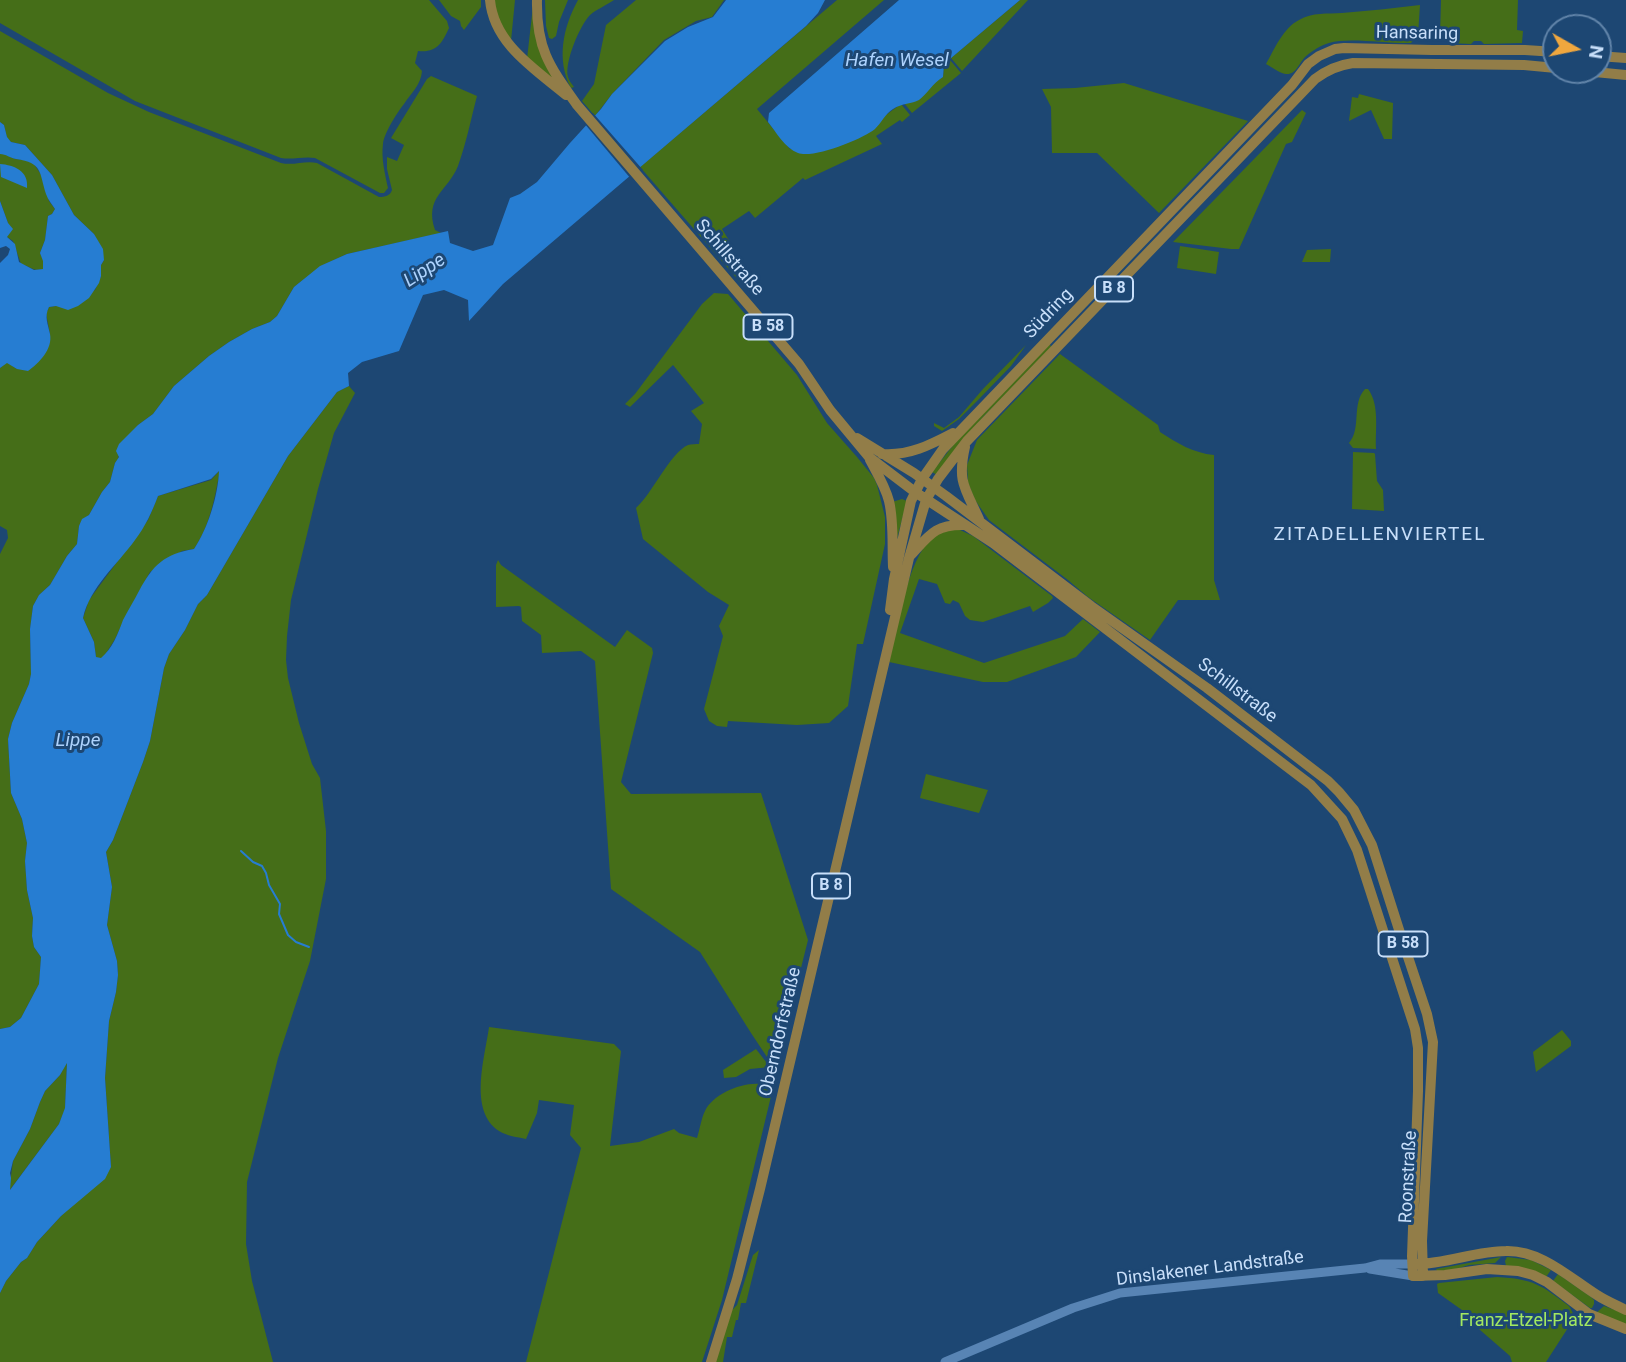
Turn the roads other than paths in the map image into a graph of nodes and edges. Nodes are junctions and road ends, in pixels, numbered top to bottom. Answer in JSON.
{"nodes":[{"id":1,"x":490,"y":0,"type":"edge"},
{"id":2,"x":537,"y":0,"type":"edge"},
{"id":3,"x":1542,"y":51,"type":"edge"},
{"id":4,"x":1542,"y":67,"type":"edge"},
{"id":5,"x":1292,"y":85,"type":"junction"},
{"id":6,"x":1301,"y":95,"type":"junction"},
{"id":7,"x":577,"y":105,"type":"junction"},
{"id":8,"x":1052,"y":334,"type":"junction"},
{"id":9,"x":1061,"y":344,"type":"junction"},
{"id":10,"x":960,"y":430,"type":"junction"},
{"id":11,"x":851,"y":436,"type":"junction"},
{"id":12,"x":967,"y":441,"type":"junction"},
{"id":13,"x":882,"y":454,"type":"junction"},
{"id":14,"x":869,"y":457,"type":"junction"},
{"id":15,"x":922,"y":479,"type":"junction"},
{"id":16,"x":933,"y":487,"type":"junction"},
{"id":17,"x":915,"y":492,"type":"junction"},
{"id":18,"x":926,"y":500,"type":"junction"},
{"id":19,"x":981,"y":523,"type":"junction"},
{"id":20,"x":967,"y":525,"type":"junction"},
{"id":21,"x":909,"y":558,"type":"junction"},
{"id":22,"x":894,"y":579,"type":"junction"},
{"id":23,"x":1064,"y":591,"type":"junction"},
{"id":24,"x":873,"y":706,"type":"junction"},
{"id":25,"x":1241,"y":714,"type":"junction"},
{"id":26,"x":1233,"y":725,"type":"junction"},
{"id":27,"x":1424,"y":1092,"type":"junction"},
{"id":28,"x":1417,"y":1264,"type":"junction"},
{"id":29,"x":1365,"y":1268,"type":"junction"},
{"id":30,"x":1418,"y":1276,"type":"junction"},
{"id":31,"x":1600,"y":1297,"type":"junction"},
{"id":32,"x":1626,"y":1310,"type":"edge"},
{"id":33,"x":1589,"y":1314,"type":"junction"},
{"id":34,"x":1626,"y":1329,"type":"edge"},
{"id":35,"x":711,"y":1362,"type":"edge"},
{"id":36,"x":945,"y":1362,"type":"edge"}],
"edges":[{"from":1,"to":7,"type":"main road","number":"B 58"},
{"from":2,"to":7,"type":"main road","number":"B 58"},
{"from":3,"to":5,"type":"main road","name":"Hansaring","number":"B 8"},
{"from":4,"to":6,"type":"main road","name":"Hansaring","number":"B 8"},
{"from":5,"to":6,"type":"main road"},
{"from":5,"to":8,"type":"main road","name":"Südring","number":"B 8"},
{"from":6,"to":9,"type":"main road","name":"Südring","number":"B 8"},
{"from":7,"to":11,"type":"main road","name":"Schillstraße","number":"B 58"},
{"from":8,"to":9,"type":"main road"},
{"from":8,"to":10,"type":"main road","name":"Südring","number":"B 8"},
{"from":9,"to":12,"type":"main road","name":"Südring","number":"B 8"},
{"from":10,"to":13,"type":"main road"},
{"from":10,"to":15,"type":"main road","name":"Südring","number":"B 8"},
{"from":11,"to":13,"type":"main road","name":"Schillstraße","number":"B 58"},
{"from":11,"to":14,"type":"main road","name":"Schillstraße","number":"B 58"},
{"from":12,"to":16,"type":"main road","name":"Südring","number":"B 8"},
{"from":12,"to":19,"type":"main road"},
{"from":13,"to":15,"type":"main road","name":"Schillstraße","number":"B 58"},
{"from":14,"to":17,"type":"main road","name":"Schillstraße","number":"B 58"},
{"from":14,"to":22,"type":"main road","number":"B 8"},
{"from":15,"to":16,"type":"main road","name":"Schillstraße","number":"B 58"},
{"from":15,"to":17,"type":"main road","number":"B 8"},
{"from":16,"to":18,"type":"main road","number":"B 8"},
{"from":16,"to":19,"type":"main road","name":"Schillstraße","number":"B 58"},
{"from":17,"to":18,"type":"main road","name":"Schillstraße","number":"B 58"},
{"from":17,"to":22,"type":"main road","name":"Oberndorfstraße","number":"B 8"},
{"from":18,"to":20,"type":"main road","name":"Schillstraße","number":"B 58"},
{"from":18,"to":21,"type":"main road","name":"Oberndorfstraße","number":"B 8"},
{"from":19,"to":23,"type":"main road","name":"Schillstraße","number":"B 58"},
{"from":20,"to":21,"type":"main road"},
{"from":20,"to":23,"type":"main road","name":"Schillstraße","number":"B 58"},
{"from":21,"to":24,"type":"main road","name":"Oberndorfstraße","number":"B 8"},
{"from":22,"to":24,"type":"main road","name":"Oberndorfstraße","number":"B 8"},
{"from":23,"to":25,"type":"main road","name":"Schillstraße","number":"B 58"},
{"from":23,"to":26,"type":"main road","name":"Schillstraße","number":"B 58"},
{"from":24,"to":35,"type":"main road","name":"Oberndorfstraße","number":"B 8"},
{"from":25,"to":26,"type":"main road"},
{"from":25,"to":27,"type":"main road","name":"Schillstraße","number":"B 58"},
{"from":26,"to":27,"type":"main road","name":"Schillstraße","number":"B 58"},
{"from":27,"to":28,"type":"main road","name":"Roonstraße","number":"B 58"},
{"from":28,"to":29,"type":"main road","name":"Dinslakener Landstraße"},
{"from":28,"to":30,"type":"main road","number":"B 58"},
{"from":28,"to":31,"type":"main road"},
{"from":29,"to":30,"type":"main road","name":"Dinslakener Landstraße"},
{"from":29,"to":36,"type":"main road","name":"Dinslakener Landstraße"},
{"from":30,"to":33,"type":"main road"},
{"from":31,"to":32,"type":"main road"},
{"from":31,"to":33,"type":"main road"},
{"from":33,"to":34,"type":"main road"}]}
